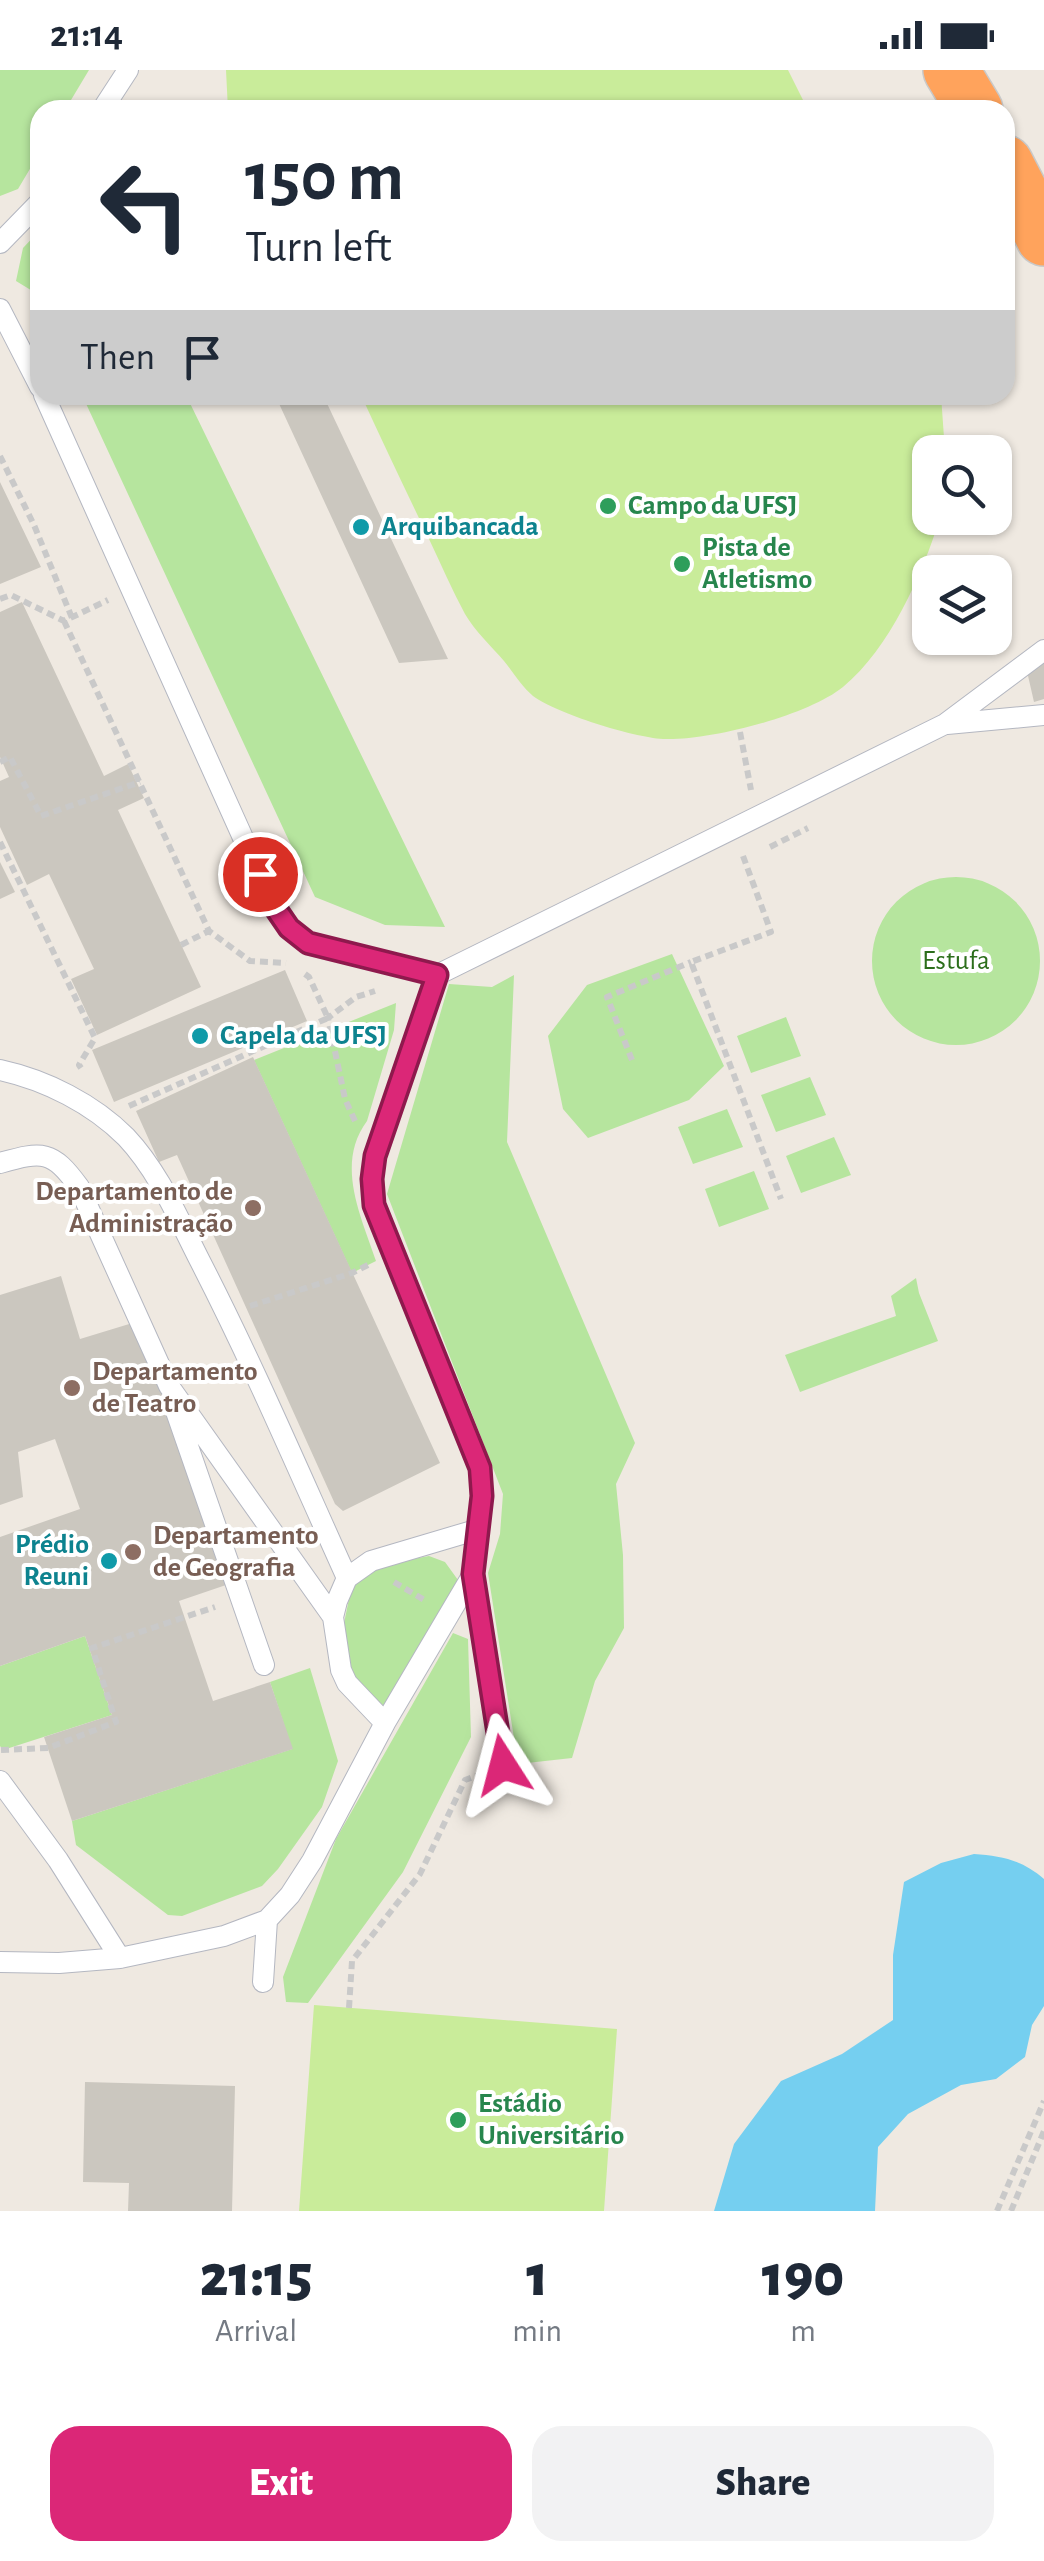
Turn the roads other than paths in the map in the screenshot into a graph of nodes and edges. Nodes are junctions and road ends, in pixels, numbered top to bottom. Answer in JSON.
{"nodes":[{"id":1,"x":128,"y":70,"type":"edge"},
{"id":2,"x":951,"y":70,"type":"edge"},
{"id":3,"x":108,"y":100,"type":"edge"},
{"id":4,"x":968,"y":100,"type":"edge"},
{"id":5,"x":1015,"y":182,"type":"edge"},
{"id":6,"x":30,"y":212,"type":"edge"},
{"id":7,"x":1044,"y":238,"type":"edge"},
{"id":8,"x":0,"y":244,"type":"edge"},
{"id":9,"x":0,"y":309,"type":"edge"},
{"id":10,"x":30,"y":367,"type":"edge"},
{"id":11,"x":49,"y":405,"type":"edge"},
{"id":12,"x":1044,"y":650,"type":"edge"},
{"id":13,"x":1044,"y":715,"type":"edge"},
{"id":14,"x":945,"y":724,"type":"junction"},
{"id":15,"x":437,"y":975,"type":"junction"},
{"id":16,"x":0,"y":1070,"type":"edge"},
{"id":17,"x":1,"y":1160,"type":"edge"},
{"id":18,"x":169,"y":1386,"type":"junction"},
{"id":19,"x":479,"y":1528,"type":"junction"},
{"id":20,"x":473,"y":1574,"type":"junction"},
{"id":21,"x":347,"y":1578,"type":"junction"},
{"id":22,"x":333,"y":1617,"type":"junction"},
{"id":23,"x":264,"y":1666,"type":"dead end"},
{"id":24,"x":385,"y":1723,"type":"junction"},
{"id":25,"x":503,"y":1765,"type":"road end"},
{"id":26,"x":0,"y":1781,"type":"edge"},
{"id":27,"x":267,"y":1920,"type":"junction"},
{"id":28,"x":120,"y":1958,"type":"junction"},
{"id":29,"x":0,"y":1962,"type":"edge"},
{"id":30,"x":263,"y":1982,"type":"dead end"}],
"edges":[{"from":1,"to":3,"type":"lane"},
{"from":2,"to":4,"type":"highway"},
{"from":5,"to":7,"type":"highway"},
{"from":6,"to":8,"type":"lane"},
{"from":9,"to":10,"type":"lane"},
{"from":11,"to":15,"type":"lane"},
{"from":12,"to":14,"type":"lane"},
{"from":13,"to":14,"type":"lane"},
{"from":14,"to":15,"type":"lane"},
{"from":15,"to":19,"type":"lane"},
{"from":16,"to":21,"type":"lane"},
{"from":17,"to":18,"type":"lane"},
{"from":18,"to":22,"type":"lane"},
{"from":18,"to":23,"type":"lane"},
{"from":19,"to":20,"type":"lane"},
{"from":19,"to":21,"type":"lane"},
{"from":20,"to":24,"type":"lane"},
{"from":20,"to":25,"type":"lane"},
{"from":21,"to":22,"type":"lane"},
{"from":22,"to":24,"type":"lane"},
{"from":24,"to":27,"type":"lane"},
{"from":26,"to":28,"type":"lane"},
{"from":27,"to":28,"type":"lane"},
{"from":27,"to":30,"type":"lane"},
{"from":28,"to":29,"type":"lane"}]}
